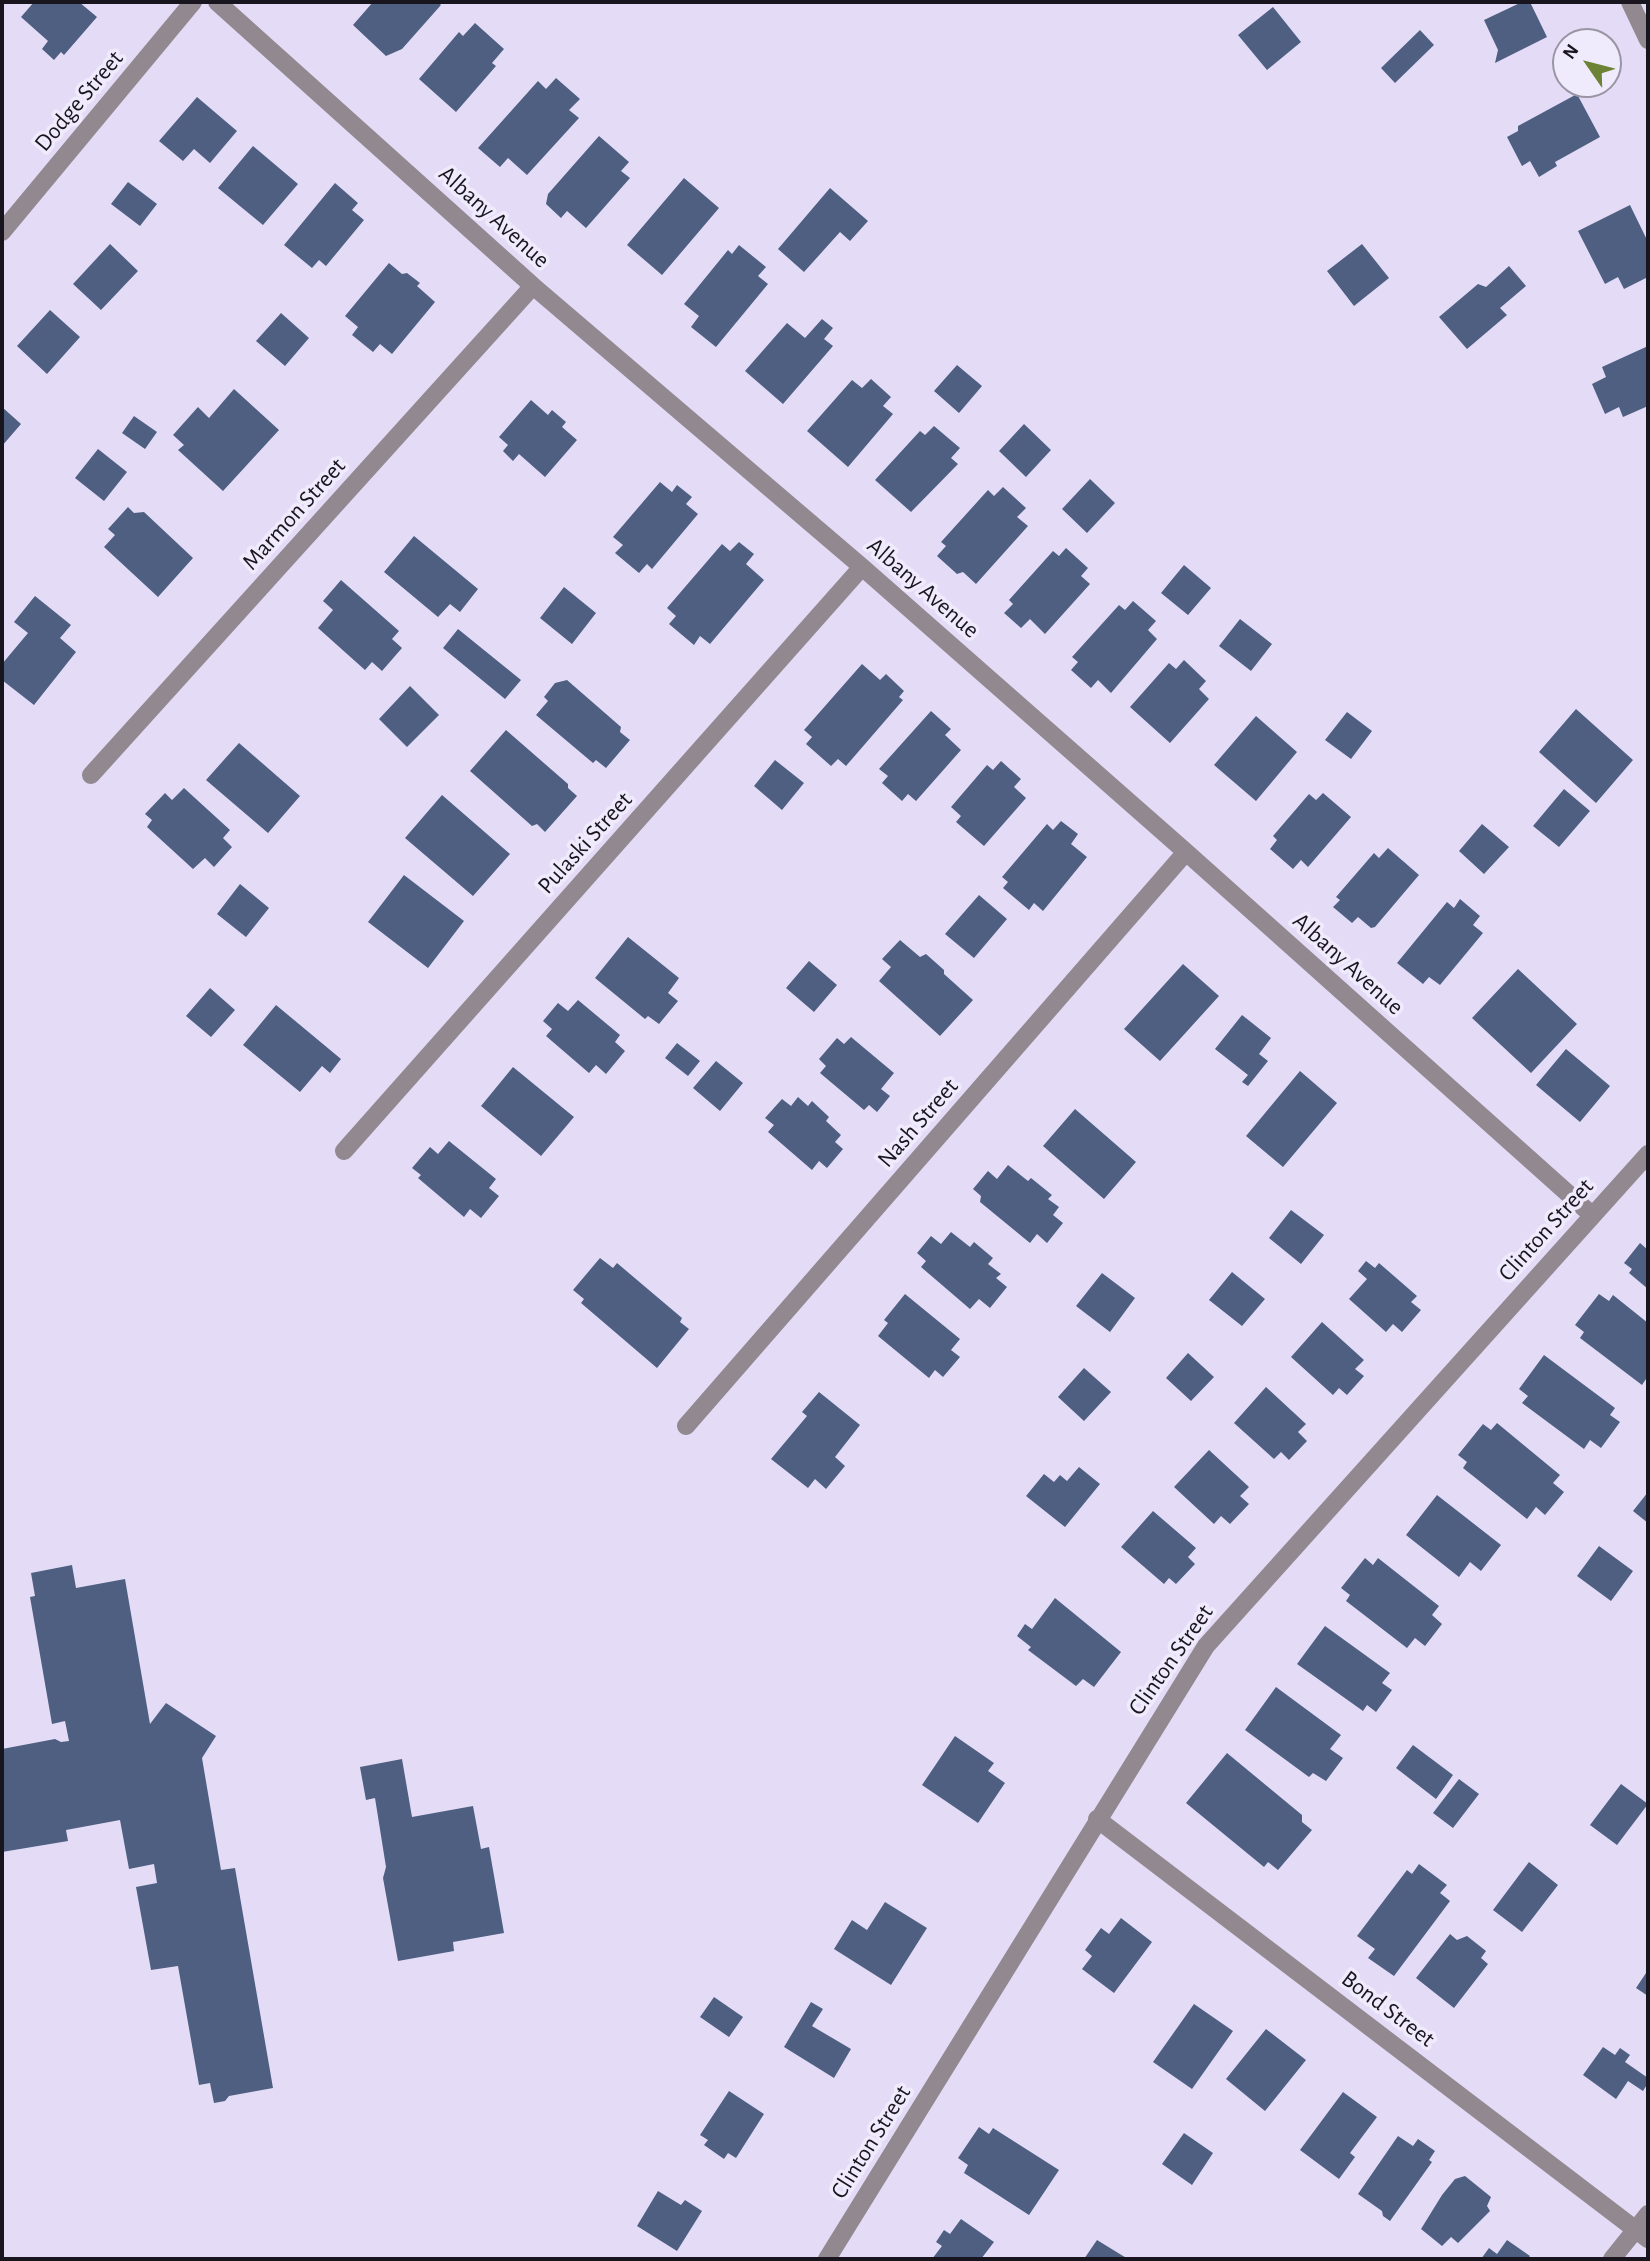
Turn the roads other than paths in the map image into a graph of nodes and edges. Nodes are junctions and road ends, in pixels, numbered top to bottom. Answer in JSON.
{"nodes":[{"id":1,"x":193,"y":2,"type":"edge"},
{"id":2,"x":218,"y":2,"type":"edge"},
{"id":3,"x":1630,"y":2,"type":"edge"},
{"id":4,"x":1648,"y":40,"type":"edge"},
{"id":5,"x":2,"y":232,"type":"edge"},
{"id":6,"x":533,"y":286,"type":"junction"},
{"id":7,"x":862,"y":567,"type":"junction"},
{"id":8,"x":91,"y":775,"type":"dead end"},
{"id":9,"x":1186,"y":852,"type":"junction"},
{"id":10,"x":344,"y":1151,"type":"dead end"},
{"id":11,"x":1648,"y":1154,"type":"edge"},
{"id":12,"x":1592,"y":1215,"type":"junction"},
{"id":13,"x":686,"y":1426,"type":"dead end"},
{"id":14,"x":1097,"y":1819,"type":"junction"},
{"id":15,"x":1648,"y":2214,"type":"edge"},
{"id":16,"x":1642,"y":2234,"type":"edge"},
{"id":17,"x":827,"y":2259,"type":"edge"},
{"id":18,"x":1612,"y":2259,"type":"edge"}],
"edges":[{"from":1,"to":5,"type":"street","name":"Dodge Street"},
{"from":2,"to":6,"type":"street","name":"Albany Avenue"},
{"from":3,"to":4,"type":"street"},
{"from":6,"to":7,"type":"street","name":"Albany Avenue"},
{"from":6,"to":8,"type":"street","name":"Marmon Street"},
{"from":7,"to":9,"type":"street","name":"Albany Avenue"},
{"from":7,"to":10,"type":"street","name":"Pulaski Street"},
{"from":9,"to":12,"type":"street","name":"Albany Avenue"},
{"from":9,"to":13,"type":"street","name":"Nash Street"},
{"from":11,"to":12,"type":"street","name":"Clinton Street"},
{"from":12,"to":14,"type":"street","name":"Clinton Street"},
{"from":14,"to":16,"type":"street","name":"Bond Street"},
{"from":14,"to":17,"type":"street","name":"Clinton Street"},
{"from":15,"to":16,"type":"street"},
{"from":16,"to":18,"type":"street"}]}
